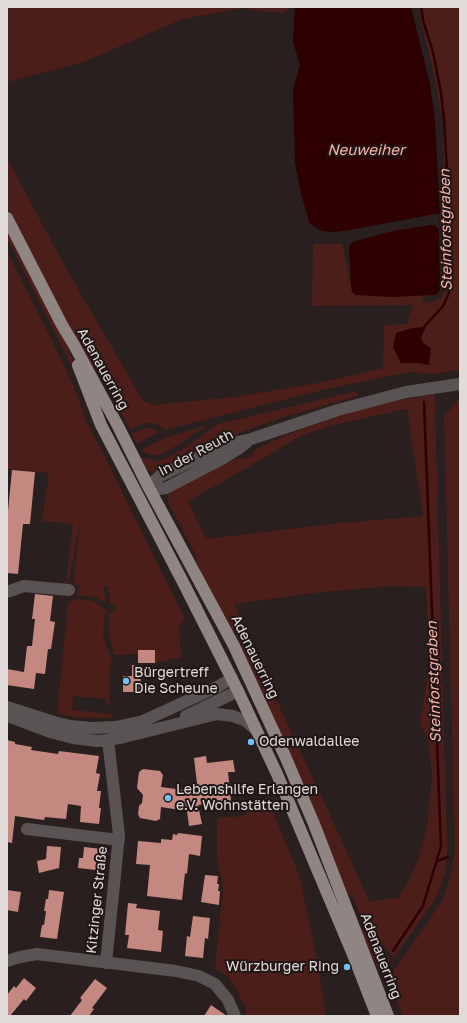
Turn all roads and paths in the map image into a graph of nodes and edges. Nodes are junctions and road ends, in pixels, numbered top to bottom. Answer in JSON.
{"nodes":[{"id":1,"x":7,"y":218,"type":"edge"},
{"id":2,"x":62,"y":325,"type":"junction"},
{"id":3,"x":460,"y":384,"type":"edge"},
{"id":4,"x":149,"y":488,"type":"junction"},
{"id":5,"x":136,"y":494,"type":"junction"},
{"id":6,"x":69,"y":590,"type":"dead end"},
{"id":7,"x":7,"y":592,"type":"edge"},
{"id":8,"x":232,"y":678,"type":"junction"},
{"id":9,"x":249,"y":678,"type":"junction"},
{"id":10,"x":238,"y":690,"type":"junction"},
{"id":11,"x":7,"y":706,"type":"edge"},
{"id":12,"x":7,"y":716,"type":"edge"},
{"id":13,"x":161,"y":728,"type":"junction"},
{"id":14,"x":255,"y":729,"type":"junction"},
{"id":15,"x":108,"y":740,"type":"junction"},
{"id":16,"x":27,"y":829,"type":"dead end"},
{"id":17,"x":119,"y":840,"type":"junction"},
{"id":18,"x":7,"y":961,"type":"edge"},
{"id":19,"x":106,"y":963,"type":"junction"},
{"id":20,"x":376,"y":1014,"type":"edge"},
{"id":21,"x":235,"y":1016,"type":"edge"},
{"id":22,"x":388,"y":1016,"type":"edge"}],
"edges":[{"from":1,"to":2,"type":"main road","name":"Adenauerring"},
{"from":2,"to":4,"type":"main road","name":"Adenauerring"},
{"from":2,"to":5,"type":"main road","name":"Adenauerring"},
{"from":3,"to":4,"type":"street","name":"In der Reuth"},
{"from":4,"to":5,"type":"main road"},
{"from":4,"to":9,"type":"main road","name":"Adenauerring"},
{"from":5,"to":8,"type":"main road","name":"Adenauerring"},
{"from":6,"to":7,"type":"street"},
{"from":8,"to":9,"type":"main road"},
{"from":8,"to":10,"type":"main road","name":"Adenauerring"},
{"from":8,"to":11,"type":"street"},
{"from":9,"to":10,"type":"main road"},
{"from":9,"to":22,"type":"main road","name":"Adenauerring"},
{"from":10,"to":13,"type":"street"},
{"from":10,"to":14,"type":"main road","name":"Adenauerring"},
{"from":12,"to":15,"type":"street"},
{"from":13,"to":14,"type":"street"},
{"from":13,"to":15,"type":"street"},
{"from":14,"to":20,"type":"main road","name":"Adenauerring"},
{"from":15,"to":17,"type":"street","name":"Kitzinger Straße"},
{"from":16,"to":17,"type":"street","name":"Kitzinger Straße"},
{"from":17,"to":19,"type":"street","name":"Kitzinger Straße"},
{"from":18,"to":19,"type":"street"},
{"from":19,"to":21,"type":"street"}]}
